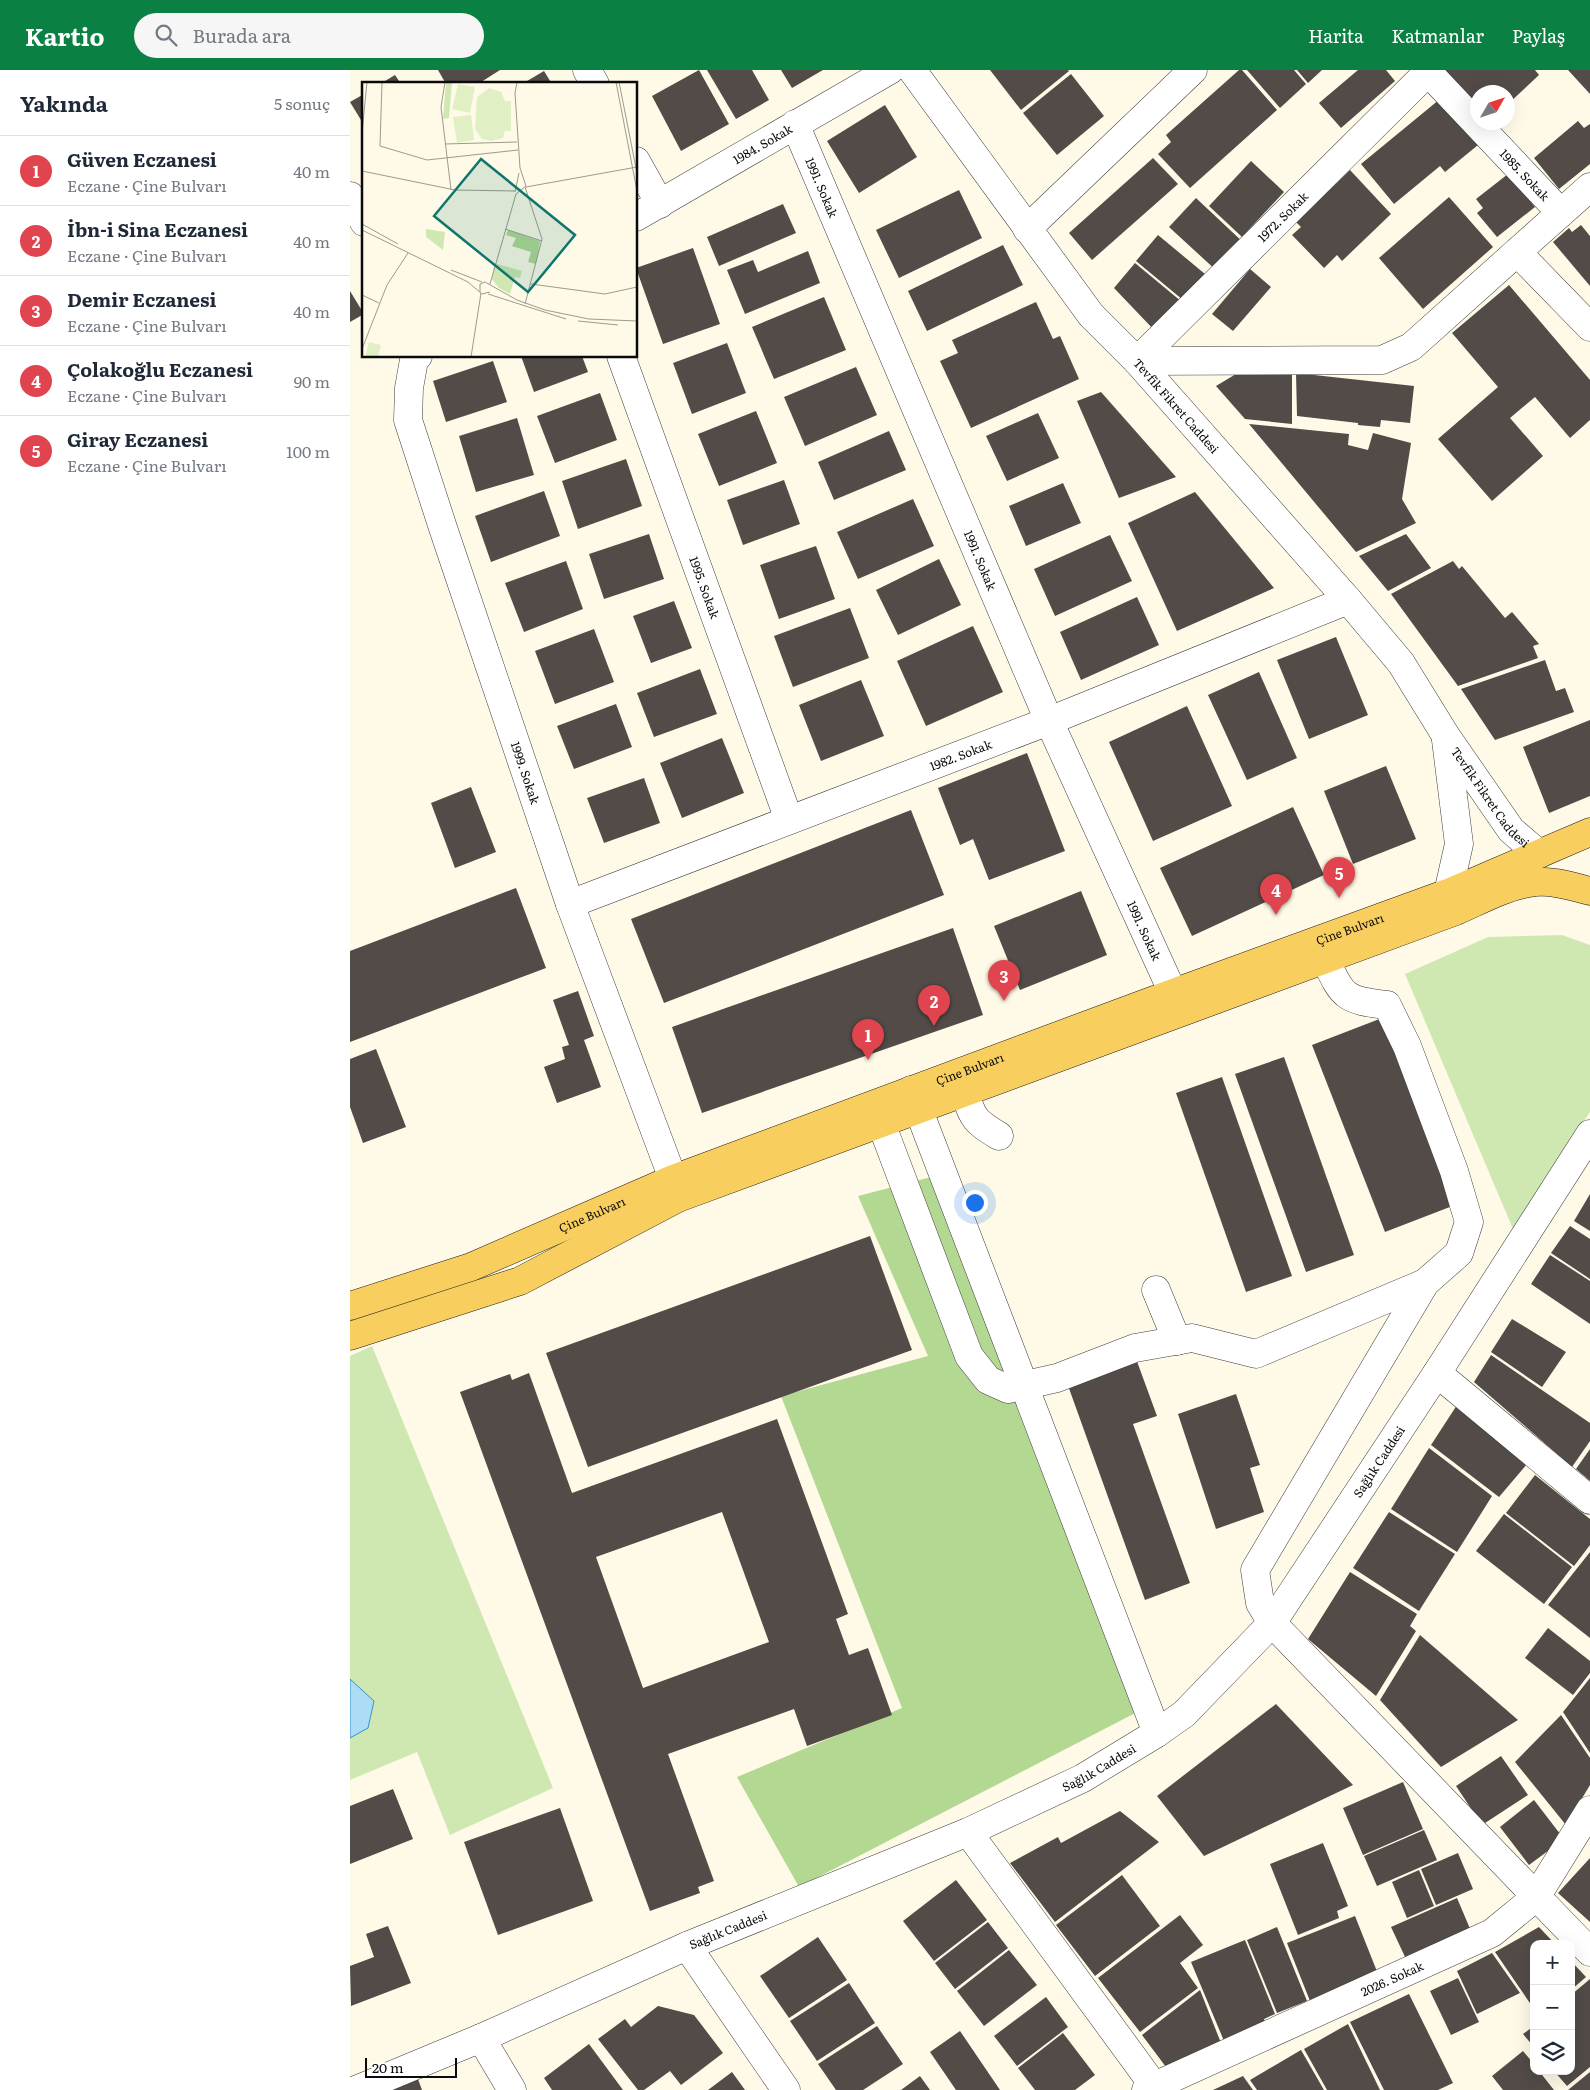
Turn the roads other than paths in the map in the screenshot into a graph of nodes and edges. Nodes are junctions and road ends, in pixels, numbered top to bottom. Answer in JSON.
{"nodes":[{"id":1,"x":587,"y":70,"type":"edge"},
{"id":2,"x":890,"y":70,"type":"edge"},
{"id":3,"x":912,"y":70,"type":"edge"},
{"id":4,"x":1193,"y":70,"type":"edge"},
{"id":5,"x":1427,"y":71,"type":"edge"},
{"id":6,"x":593,"y":82,"type":"edge"},
{"id":7,"x":795,"y":124,"type":"junction"},
{"id":8,"x":638,"y":165,"type":"edge"},
{"id":9,"x":1590,"y":186,"type":"edge"},
{"id":10,"x":350,"y":196,"type":"edge"},
{"id":11,"x":660,"y":204,"type":"junction"},
{"id":12,"x":1561,"y":213,"type":"junction"},
{"id":13,"x":638,"y":216,"type":"edge"},
{"id":14,"x":362,"y":218,"type":"edge"},
{"id":15,"x":1027,"y":229,"type":"junction"},
{"id":16,"x":1517,"y":252,"type":"junction"},
{"id":17,"x":1590,"y":327,"type":"edge"},
{"id":18,"x":416,"y":358,"type":"edge"},
{"id":19,"x":623,"y":358,"type":"edge"},
{"id":20,"x":1137,"y":361,"type":"junction"},
{"id":21,"x":1348,"y":600,"type":"junction"},
{"id":22,"x":1049,"y":721,"type":"junction"},
{"id":23,"x":1446,"y":736,"type":"junction"},
{"id":24,"x":789,"y":820,"type":"junction"},
{"id":25,"x":1590,"y":832,"type":"edge"},
{"id":26,"x":1539,"y":854,"type":"junction"},
{"id":27,"x":1590,"y":890,"type":"edge"},
{"id":28,"x":1448,"y":893,"type":"junction"},
{"id":29,"x":570,"y":904,"type":"junction"},
{"id":30,"x":1325,"y":959,"type":"junction"},
{"id":31,"x":1172,"y":993,"type":"junction"},
{"id":32,"x":965,"y":1092,"type":"junction"},
{"id":33,"x":915,"y":1100,"type":"junction"},
{"id":34,"x":881,"y":1123,"type":"junction"},
{"id":35,"x":1590,"y":1134,"type":"edge"},
{"id":36,"x":999,"y":1136,"type":"dead end"},
{"id":37,"x":675,"y":1189,"type":"junction"},
{"id":38,"x":1425,"y":1283,"type":"junction"},
{"id":39,"x":1156,"y":1290,"type":"dead end"},
{"id":40,"x":350,"y":1306,"type":"edge"},
{"id":41,"x":350,"y":1336,"type":"edge"},
{"id":42,"x":1177,"y":1341,"type":"junction"},
{"id":43,"x":1437,"y":1373,"type":"junction"},
{"id":44,"x":1024,"y":1386,"type":"junction"},
{"id":45,"x":1590,"y":1500,"type":"edge"},
{"id":46,"x":1272,"y":1623,"type":"junction"},
{"id":47,"x":1157,"y":1733,"type":"junction"},
{"id":48,"x":1590,"y":1810,"type":"edge"},
{"id":49,"x":968,"y":1832,"type":"junction"},
{"id":50,"x":1536,"y":1897,"type":"junction"},
{"id":51,"x":687,"y":1946,"type":"junction"},
{"id":52,"x":1590,"y":1952,"type":"edge"},
{"id":53,"x":481,"y":2038,"type":"junction"},
{"id":54,"x":1152,"y":2089,"type":"edge"},
{"id":55,"x":356,"y":2090,"type":"edge"},
{"id":56,"x":512,"y":2090,"type":"edge"},
{"id":57,"x":786,"y":2090,"type":"edge"}],
"edges":[{"from":1,"to":6,"type":"street"},
{"from":2,"to":7,"type":"street","name":"1984. Sokak"},
{"from":3,"to":15,"type":"street","name":"Tevfik Fikret Caddesi"},
{"from":4,"to":15,"type":"street"},
{"from":5,"to":12,"type":"street","name":"1985. Sokak"},
{"from":5,"to":20,"type":"street","name":"1972. Sokak"},
{"from":7,"to":11,"type":"street","name":"1984. Sokak"},
{"from":7,"to":22,"type":"street","name":"1991. Sokak"},
{"from":8,"to":11,"type":"street"},
{"from":9,"to":12,"type":"street"},
{"from":10,"to":14,"type":"street"},
{"from":11,"to":13,"type":"street","name":"1984. Sokak"},
{"from":12,"to":16,"type":"street"},
{"from":15,"to":20,"type":"street","name":"Tevfik Fikret Caddesi"},
{"from":16,"to":17,"type":"street"},
{"from":16,"to":20,"type":"street"},
{"from":18,"to":29,"type":"street","name":"1999. Sokak"},
{"from":19,"to":24,"type":"street","name":"1995. Sokak"},
{"from":20,"to":21,"type":"street","name":"Tevfik Fikret Caddesi"},
{"from":21,"to":22,"type":"street","name":"1982. Sokak"},
{"from":21,"to":23,"type":"street","name":"Tevfik Fikret Caddesi"},
{"from":22,"to":24,"type":"street","name":"1982. Sokak"},
{"from":22,"to":31,"type":"street","name":"1991. Sokak"},
{"from":23,"to":26,"type":"street","name":"Tevfik Fikret Caddesi"},
{"from":23,"to":28,"type":"street","name":"Tevfik Fikret Caddesi"},
{"from":24,"to":29,"type":"street","name":"1982. Sokak"},
{"from":25,"to":26,"type":"main road","name":"Çine Bulvarı"},
{"from":26,"to":28,"type":"main road","name":"Çine Bulvarı"},
{"from":27,"to":30,"type":"main road","name":"Çine Bulvarı"},
{"from":28,"to":31,"type":"main road","name":"Çine Bulvarı"},
{"from":29,"to":37,"type":"street","name":"1999. Sokak"},
{"from":30,"to":32,"type":"main road","name":"Çine Bulvarı"},
{"from":30,"to":38,"type":"street"},
{"from":31,"to":33,"type":"main road","name":"Çine Bulvarı"},
{"from":32,"to":33,"type":"main road","name":"Çine Bulvarı"},
{"from":32,"to":36,"type":"street"},
{"from":33,"to":34,"type":"main road","name":"Çine Bulvarı"},
{"from":33,"to":37,"type":"main road","name":"Çine Bulvarı"},
{"from":33,"to":44,"type":"street"},
{"from":34,"to":37,"type":"main road","name":"Çine Bulvarı"},
{"from":34,"to":44,"type":"street"},
{"from":35,"to":43,"type":"street","name":"Sağlık Caddesi"},
{"from":37,"to":40,"type":"main road","name":"Çine Bulvarı"},
{"from":37,"to":41,"type":"main road","name":"Çine Bulvarı"},
{"from":38,"to":42,"type":"street"},
{"from":38,"to":46,"type":"street"},
{"from":39,"to":42,"type":"street"},
{"from":42,"to":44,"type":"street"},
{"from":43,"to":45,"type":"street"},
{"from":43,"to":46,"type":"street","name":"Sağlık Caddesi"},
{"from":44,"to":47,"type":"street"},
{"from":46,"to":47,"type":"street","name":"Sağlık Caddesi"},
{"from":46,"to":50,"type":"street"},
{"from":47,"to":49,"type":"street","name":"Sağlık Caddesi"},
{"from":48,"to":50,"type":"street","name":"2026. Sokak"},
{"from":49,"to":51,"type":"street","name":"Sağlık Caddesi"},
{"from":49,"to":54,"type":"street"},
{"from":50,"to":52,"type":"street"},
{"from":50,"to":54,"type":"street","name":"2026. Sokak"},
{"from":51,"to":53,"type":"street","name":"Sağlık Caddesi"},
{"from":51,"to":57,"type":"street"},
{"from":53,"to":55,"type":"street","name":"Sağlık Caddesi"},
{"from":53,"to":56,"type":"street"}]}
